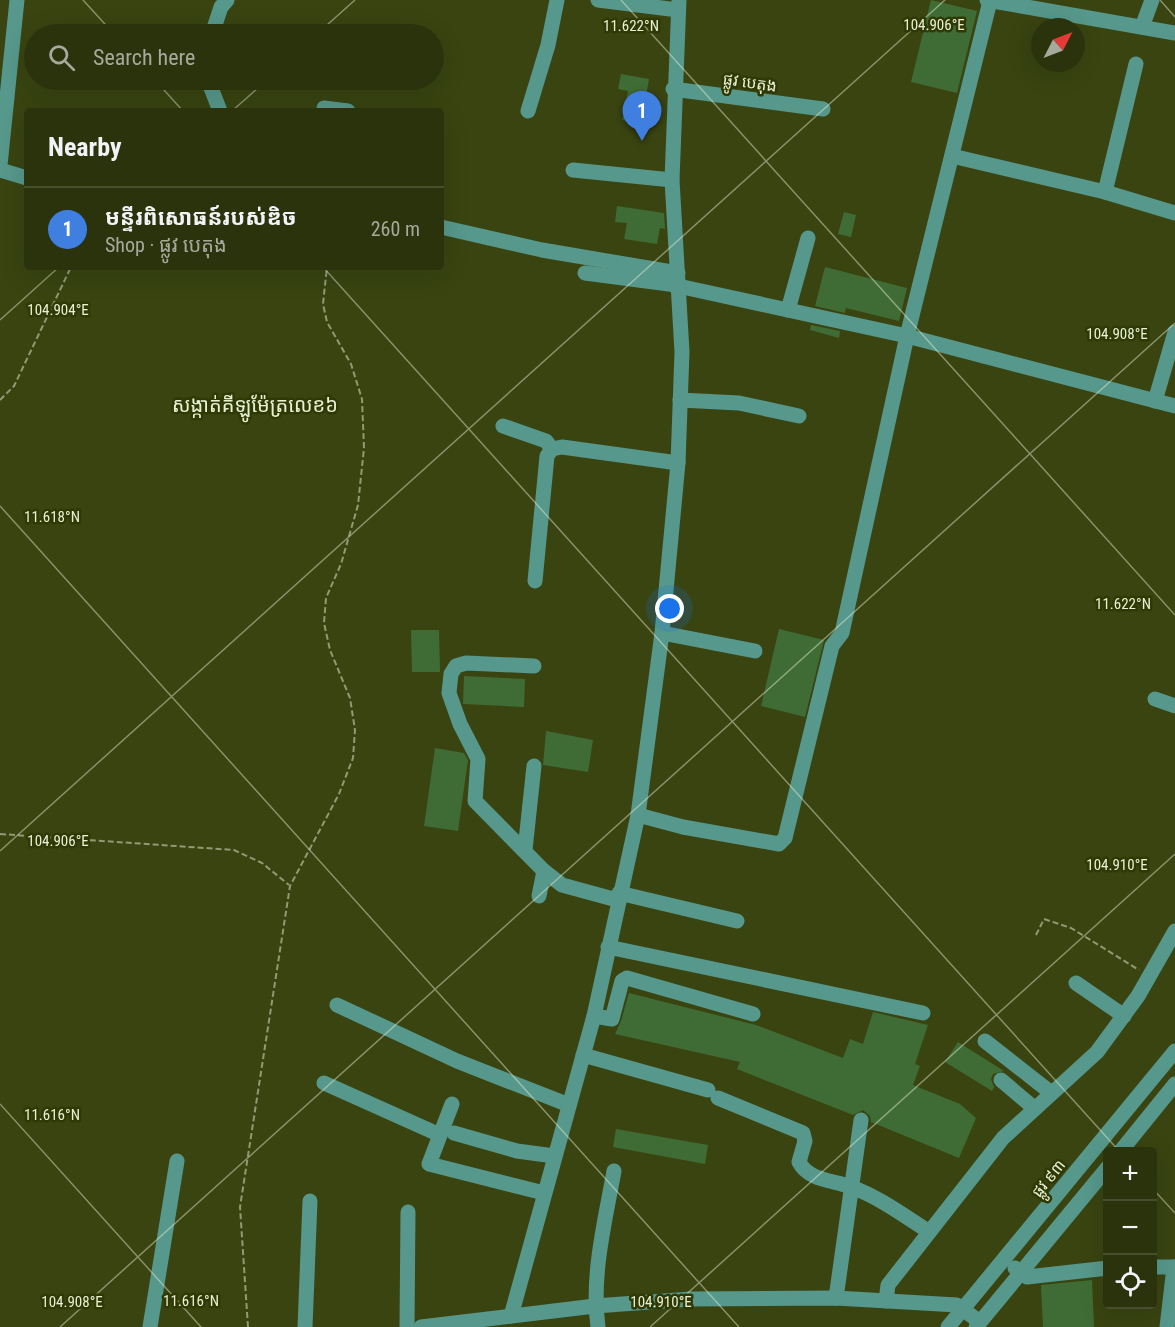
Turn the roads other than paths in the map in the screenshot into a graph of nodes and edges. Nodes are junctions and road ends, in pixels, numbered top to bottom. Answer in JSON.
{"nodes":[{"id":1,"x":17,"y":0,"type":"edge"},
{"id":2,"x":227,"y":0,"type":"edge"},
{"id":3,"x":557,"y":0,"type":"edge"},
{"id":4,"x":598,"y":0,"type":"edge"},
{"id":5,"x":988,"y":0,"type":"edge"},
{"id":6,"x":1152,"y":0,"type":"edge"},
{"id":7,"x":678,"y":5,"type":"edge"},
{"id":8,"x":215,"y":24,"type":"edge"},
{"id":9,"x":1142,"y":27,"type":"junction"},
{"id":10,"x":1175,"y":33,"type":"edge"},
{"id":11,"x":1136,"y":64,"type":"dead end"},
{"id":12,"x":673,"y":89,"type":"junction"},
{"id":13,"x":212,"y":90,"type":"edge"},
{"id":14,"x":219,"y":108,"type":"edge"},
{"id":15,"x":823,"y":109,"type":"dead end"},
{"id":16,"x":528,"y":111,"type":"dead end"},
{"id":17,"x":952,"y":156,"type":"junction"},
{"id":18,"x":0,"y":165,"type":"edge"},
{"id":19,"x":0,"y":170,"type":"edge"},
{"id":20,"x":573,"y":170,"type":"dead end"},
{"id":21,"x":24,"y":177,"type":"edge"},
{"id":22,"x":672,"y":180,"type":"junction"},
{"id":23,"x":1105,"y":192,"type":"junction"},
{"id":24,"x":1175,"y":213,"type":"edge"},
{"id":25,"x":444,"y":228,"type":"edge"},
{"id":26,"x":808,"y":238,"type":"dead end"},
{"id":27,"x":585,"y":273,"type":"dead end"},
{"id":28,"x":678,"y":279,"type":"junction"},
{"id":29,"x":788,"y":310,"type":"junction"},
{"id":30,"x":1175,"y":332,"type":"edge"},
{"id":31,"x":907,"y":336,"type":"junction"},
{"id":32,"x":680,"y":400,"type":"junction"},
{"id":33,"x":1155,"y":401,"type":"junction"},
{"id":34,"x":1175,"y":406,"type":"edge"},
{"id":35,"x":799,"y":417,"type":"dead end"},
{"id":36,"x":502,"y":426,"type":"dead end"},
{"id":37,"x":552,"y":449,"type":"junction"},
{"id":38,"x":678,"y":463,"type":"junction"},
{"id":39,"x":535,"y":580,"type":"dead end"},
{"id":40,"x":662,"y":633,"type":"junction"},
{"id":41,"x":755,"y":651,"type":"dead end"},
{"id":42,"x":534,"y":666,"type":"dead end"},
{"id":43,"x":1155,"y":699,"type":"dead end"},
{"id":44,"x":1175,"y":706,"type":"edge"},
{"id":45,"x":534,"y":766,"type":"dead end"},
{"id":46,"x":638,"y":814,"type":"junction"},
{"id":47,"x":525,"y":850,"type":"junction"},
{"id":48,"x":544,"y":872,"type":"junction"},
{"id":49,"x":539,"y":896,"type":"dead end"},
{"id":50,"x":618,"y":897,"type":"junction"},
{"id":51,"x":737,"y":921,"type":"dead end"},
{"id":52,"x":1175,"y":931,"type":"edge"},
{"id":53,"x":608,"y":947,"type":"junction"},
{"id":54,"x":1076,"y":983,"type":"dead end"},
{"id":55,"x":337,"y":1005,"type":"dead end"},
{"id":56,"x":923,"y":1013,"type":"dead end"},
{"id":57,"x":753,"y":1014,"type":"dead end"},
{"id":58,"x":594,"y":1016,"type":"junction"},
{"id":59,"x":1124,"y":1016,"type":"junction"},
{"id":60,"x":985,"y":1041,"type":"dead end"},
{"id":61,"x":1175,"y":1051,"type":"edge"},
{"id":62,"x":583,"y":1055,"type":"junction"},
{"id":63,"x":1001,"y":1080,"type":"dead end"},
{"id":64,"x":324,"y":1083,"type":"dead end"},
{"id":65,"x":1175,"y":1084,"type":"edge"},
{"id":66,"x":1050,"y":1092,"type":"junction"},
{"id":67,"x":452,"y":1104,"type":"dead end"},
{"id":68,"x":569,"y":1105,"type":"junction"},
{"id":69,"x":1034,"y":1108,"type":"junction"},
{"id":70,"x":861,"y":1120,"type":"dead end"},
{"id":71,"x":447,"y":1134,"type":"junction"},
{"id":72,"x":1124,"y":1147,"type":"edge"},
{"id":73,"x":554,"y":1155,"type":"junction"},
{"id":74,"x":177,"y":1161,"type":"dead end"},
{"id":75,"x":614,"y":1171,"type":"dead end"},
{"id":76,"x":1103,"y":1172,"type":"edge"},
{"id":77,"x":851,"y":1186,"type":"junction"},
{"id":78,"x":544,"y":1193,"type":"junction"},
{"id":79,"x":309,"y":1201,"type":"dead end"},
{"id":80,"x":408,"y":1212,"type":"dead end"},
{"id":81,"x":928,"y":1231,"type":"junction"},
{"id":82,"x":1005,"y":1260,"type":"junction"},
{"id":83,"x":1157,"y":1267,"type":"edge"},
{"id":84,"x":1175,"y":1267,"type":"edge"},
{"id":85,"x":1103,"y":1268,"type":"edge"},
{"id":86,"x":1020,"y":1272,"type":"junction"},
{"id":87,"x":836,"y":1298,"type":"junction"},
{"id":88,"x":886,"y":1301,"type":"junction"},
{"id":89,"x":595,"y":1306,"type":"junction"},
{"id":90,"x":963,"y":1309,"type":"junction"},
{"id":91,"x":511,"y":1316,"type":"junction"},
{"id":92,"x":978,"y":1324,"type":"edge"},
{"id":93,"x":150,"y":1327,"type":"edge"},
{"id":94,"x":305,"y":1327,"type":"edge"},
{"id":95,"x":407,"y":1327,"type":"edge"},
{"id":96,"x":421,"y":1327,"type":"edge"},
{"id":97,"x":597,"y":1327,"type":"edge"},
{"id":98,"x":948,"y":1327,"type":"edge"},
{"id":99,"x":1167,"y":1327,"type":"edge"}],
"edges":[{"from":1,"to":18,"type":"street"},
{"from":2,"to":8,"type":"street"},
{"from":3,"to":16,"type":"street"},
{"from":4,"to":7,"type":"street"},
{"from":5,"to":9,"type":"street"},
{"from":5,"to":17,"type":"street"},
{"from":6,"to":9,"type":"street"},
{"from":7,"to":12,"type":"street"},
{"from":9,"to":10,"type":"street"},
{"from":11,"to":23,"type":"street"},
{"from":12,"to":15,"type":"street","name":"ផ្លូវ បេតុង"},
{"from":12,"to":22,"type":"street"},
{"from":13,"to":14,"type":"street"},
{"from":17,"to":23,"type":"street"},
{"from":17,"to":31,"type":"street"},
{"from":19,"to":21,"type":"street"},
{"from":20,"to":22,"type":"street"},
{"from":22,"to":28,"type":"street"},
{"from":23,"to":24,"type":"street"},
{"from":25,"to":28,"type":"street"},
{"from":26,"to":29,"type":"street"},
{"from":27,"to":28,"type":"street"},
{"from":28,"to":29,"type":"street"},
{"from":28,"to":32,"type":"street"},
{"from":29,"to":31,"type":"street"},
{"from":30,"to":33,"type":"street"},
{"from":31,"to":33,"type":"street"},
{"from":31,"to":46,"type":"street"},
{"from":32,"to":35,"type":"street"},
{"from":32,"to":38,"type":"street"},
{"from":33,"to":34,"type":"street"},
{"from":36,"to":37,"type":"street"},
{"from":37,"to":38,"type":"street"},
{"from":37,"to":39,"type":"street"},
{"from":38,"to":40,"type":"street"},
{"from":40,"to":41,"type":"street"},
{"from":40,"to":46,"type":"street"},
{"from":42,"to":47,"type":"street"},
{"from":43,"to":44,"type":"street"},
{"from":45,"to":47,"type":"street"},
{"from":46,"to":50,"type":"street"},
{"from":47,"to":48,"type":"street"},
{"from":48,"to":49,"type":"street"},
{"from":48,"to":50,"type":"street"},
{"from":50,"to":51,"type":"street"},
{"from":50,"to":53,"type":"street"},
{"from":52,"to":59,"type":"street"},
{"from":53,"to":56,"type":"street"},
{"from":53,"to":58,"type":"street"},
{"from":54,"to":59,"type":"street"},
{"from":55,"to":68,"type":"street"},
{"from":57,"to":58,"type":"street"},
{"from":58,"to":62,"type":"street"},
{"from":59,"to":66,"type":"street"},
{"from":60,"to":66,"type":"street"},
{"from":61,"to":82,"type":"street","name":"ផ្លូវ ៩៣"},
{"from":62,"to":68,"type":"street"},
{"from":62,"to":77,"type":"street"},
{"from":63,"to":69,"type":"street"},
{"from":64,"to":71,"type":"street"},
{"from":65,"to":72,"type":"street"},
{"from":66,"to":69,"type":"street"},
{"from":67,"to":71,"type":"street"},
{"from":68,"to":73,"type":"street"},
{"from":69,"to":81,"type":"street"},
{"from":70,"to":77,"type":"street"},
{"from":71,"to":73,"type":"street"},
{"from":71,"to":78,"type":"street"},
{"from":73,"to":78,"type":"street"},
{"from":74,"to":93,"type":"street"},
{"from":75,"to":89,"type":"street"},
{"from":76,"to":86,"type":"street"},
{"from":77,"to":81,"type":"street"},
{"from":77,"to":87,"type":"street"},
{"from":78,"to":91,"type":"street"},
{"from":79,"to":94,"type":"street"},
{"from":80,"to":95,"type":"street"},
{"from":81,"to":88,"type":"street"},
{"from":82,"to":86,"type":"street"},
{"from":82,"to":90,"type":"street","name":"ផ្លូវ ៩៣"},
{"from":83,"to":84,"type":"street"},
{"from":84,"to":99,"type":"street"},
{"from":85,"to":86,"type":"street"},
{"from":86,"to":92,"type":"street"},
{"from":87,"to":88,"type":"street"},
{"from":87,"to":89,"type":"street"},
{"from":88,"to":90,"type":"street"},
{"from":89,"to":91,"type":"street"},
{"from":89,"to":97,"type":"street"},
{"from":90,"to":92,"type":"street"},
{"from":90,"to":98,"type":"street","name":"ផ្លូវ ៩៣"},
{"from":91,"to":96,"type":"street"}]}
